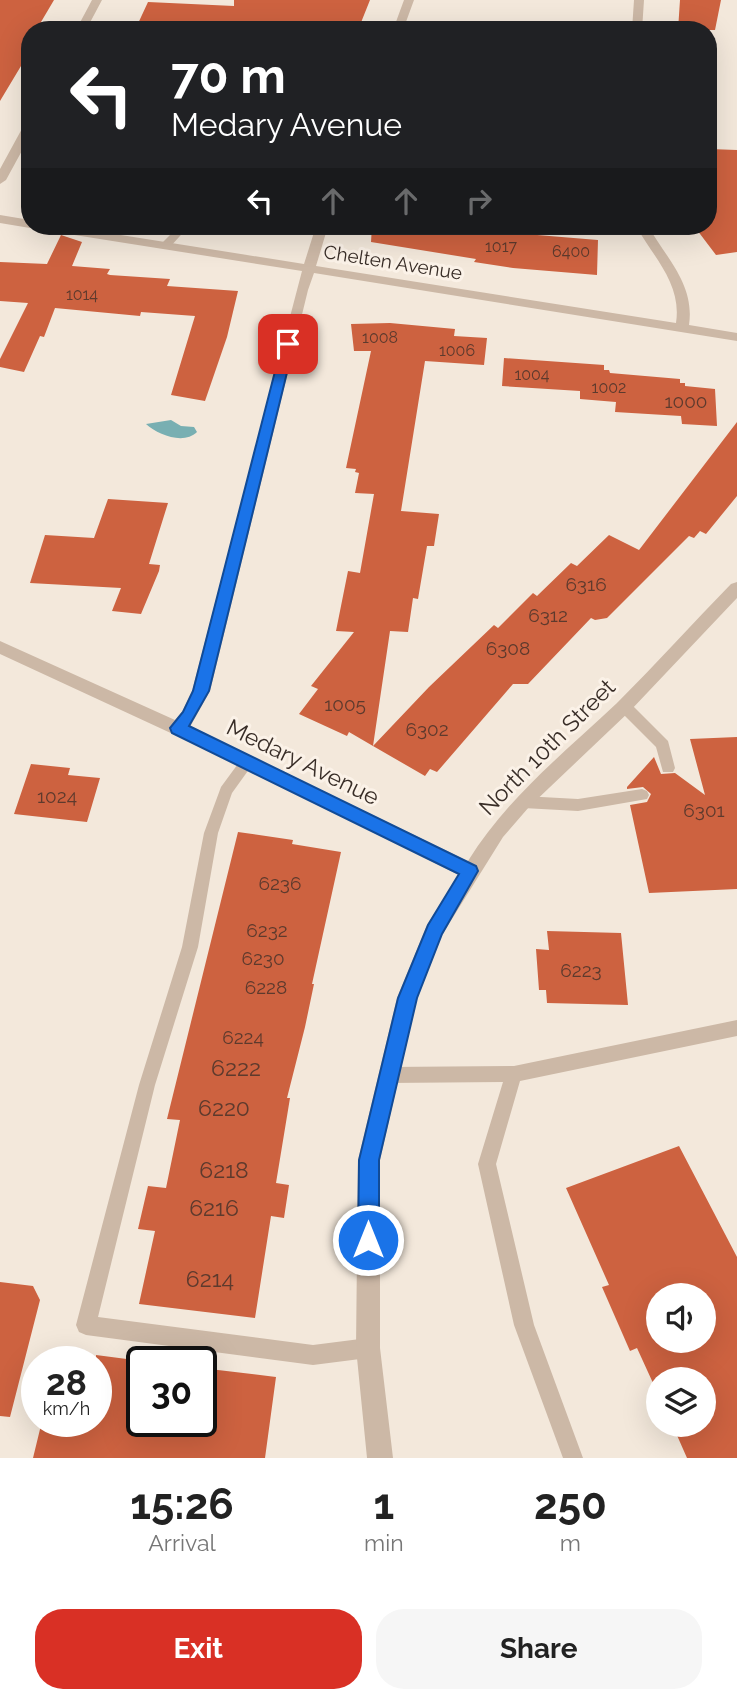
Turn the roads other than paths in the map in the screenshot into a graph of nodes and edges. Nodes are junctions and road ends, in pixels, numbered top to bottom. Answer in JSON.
{"nodes":[{"id":1,"x":97,"y":0,"type":"edge"},
{"id":2,"x":409,"y":0,"type":"edge"},
{"id":3,"x":639,"y":0,"type":"edge"},
{"id":4,"x":86,"y":21,"type":"edge"},
{"id":5,"x":401,"y":21,"type":"edge"},
{"id":6,"x":638,"y":21,"type":"edge"},
{"id":7,"x":21,"y":142,"type":"edge"},
{"id":8,"x":0,"y":180,"type":"edge"},
{"id":9,"x":0,"y":219,"type":"edge"},
{"id":10,"x":21,"y":222,"type":"edge"},
{"id":11,"x":101,"y":235,"type":"edge"},
{"id":12,"x":175,"y":235,"type":"edge"},
{"id":13,"x":319,"y":235,"type":"edge"},
{"id":14,"x":646,"y":235,"type":"edge"},
{"id":15,"x":166,"y":245,"type":"junction"},
{"id":16,"x":308,"y":268,"type":"junction"},
{"id":17,"x":682,"y":329,"type":"junction"},
{"id":18,"x":737,"y":337,"type":"edge"},
{"id":19,"x":737,"y":588,"type":"edge"},
{"id":20,"x":0,"y":647,"type":"edge"},
{"id":21,"x":624,"y":706,"type":"junction"},
{"id":22,"x":178,"y":728,"type":"junction"},
{"id":23,"x":248,"y":761,"type":"junction"},
{"id":24,"x":668,"y":768,"type":"dead end"},
{"id":25,"x":642,"y":795,"type":"dead end"},
{"id":26,"x":523,"y":802,"type":"junction"},
{"id":27,"x":470,"y":871,"type":"junction"},
{"id":28,"x":737,"y":1028,"type":"edge"},
{"id":29,"x":514,"y":1074,"type":"junction"},
{"id":30,"x":388,"y":1075,"type":"junction"},
{"id":31,"x":368,"y":1348,"type":"junction"},
{"id":32,"x":380,"y":1458,"type":"edge"},
{"id":33,"x":573,"y":1458,"type":"edge"}],
"edges":[{"from":1,"to":4,"type":"street"},
{"from":2,"to":5,"type":"street"},
{"from":3,"to":6,"type":"street"},
{"from":7,"to":8,"type":"street"},
{"from":9,"to":10,"type":"street"},
{"from":11,"to":15,"type":"street","name":"Chelten Avenue"},
{"from":12,"to":15,"type":"lane"},
{"from":13,"to":16,"type":"street"},
{"from":14,"to":17,"type":"street"},
{"from":15,"to":16,"type":"street","name":"Chelten Avenue"},
{"from":16,"to":17,"type":"street","name":"Chelten Avenue"},
{"from":16,"to":22,"type":"street"},
{"from":17,"to":18,"type":"street","name":"Chelten Avenue"},
{"from":19,"to":21,"type":"street","name":"North 10th Street"},
{"from":20,"to":22,"type":"street","name":"Medary Avenue"},
{"from":21,"to":24,"type":"lane"},
{"from":21,"to":26,"type":"street","name":"North 10th Street"},
{"from":22,"to":23,"type":"street","name":"Medary Avenue"},
{"from":23,"to":27,"type":"street","name":"Medary Avenue"},
{"from":23,"to":31,"type":"lane"},
{"from":25,"to":26,"type":"lane"},
{"from":26,"to":27,"type":"street","name":"North 10th Street"},
{"from":27,"to":30,"type":"street","name":"North 10th Street"},
{"from":28,"to":29,"type":"lane"},
{"from":29,"to":30,"type":"lane"},
{"from":29,"to":33,"type":"lane"},
{"from":30,"to":31,"type":"street","name":"North 10th Street"},
{"from":31,"to":32,"type":"street","name":"North 10th Street"}]}
